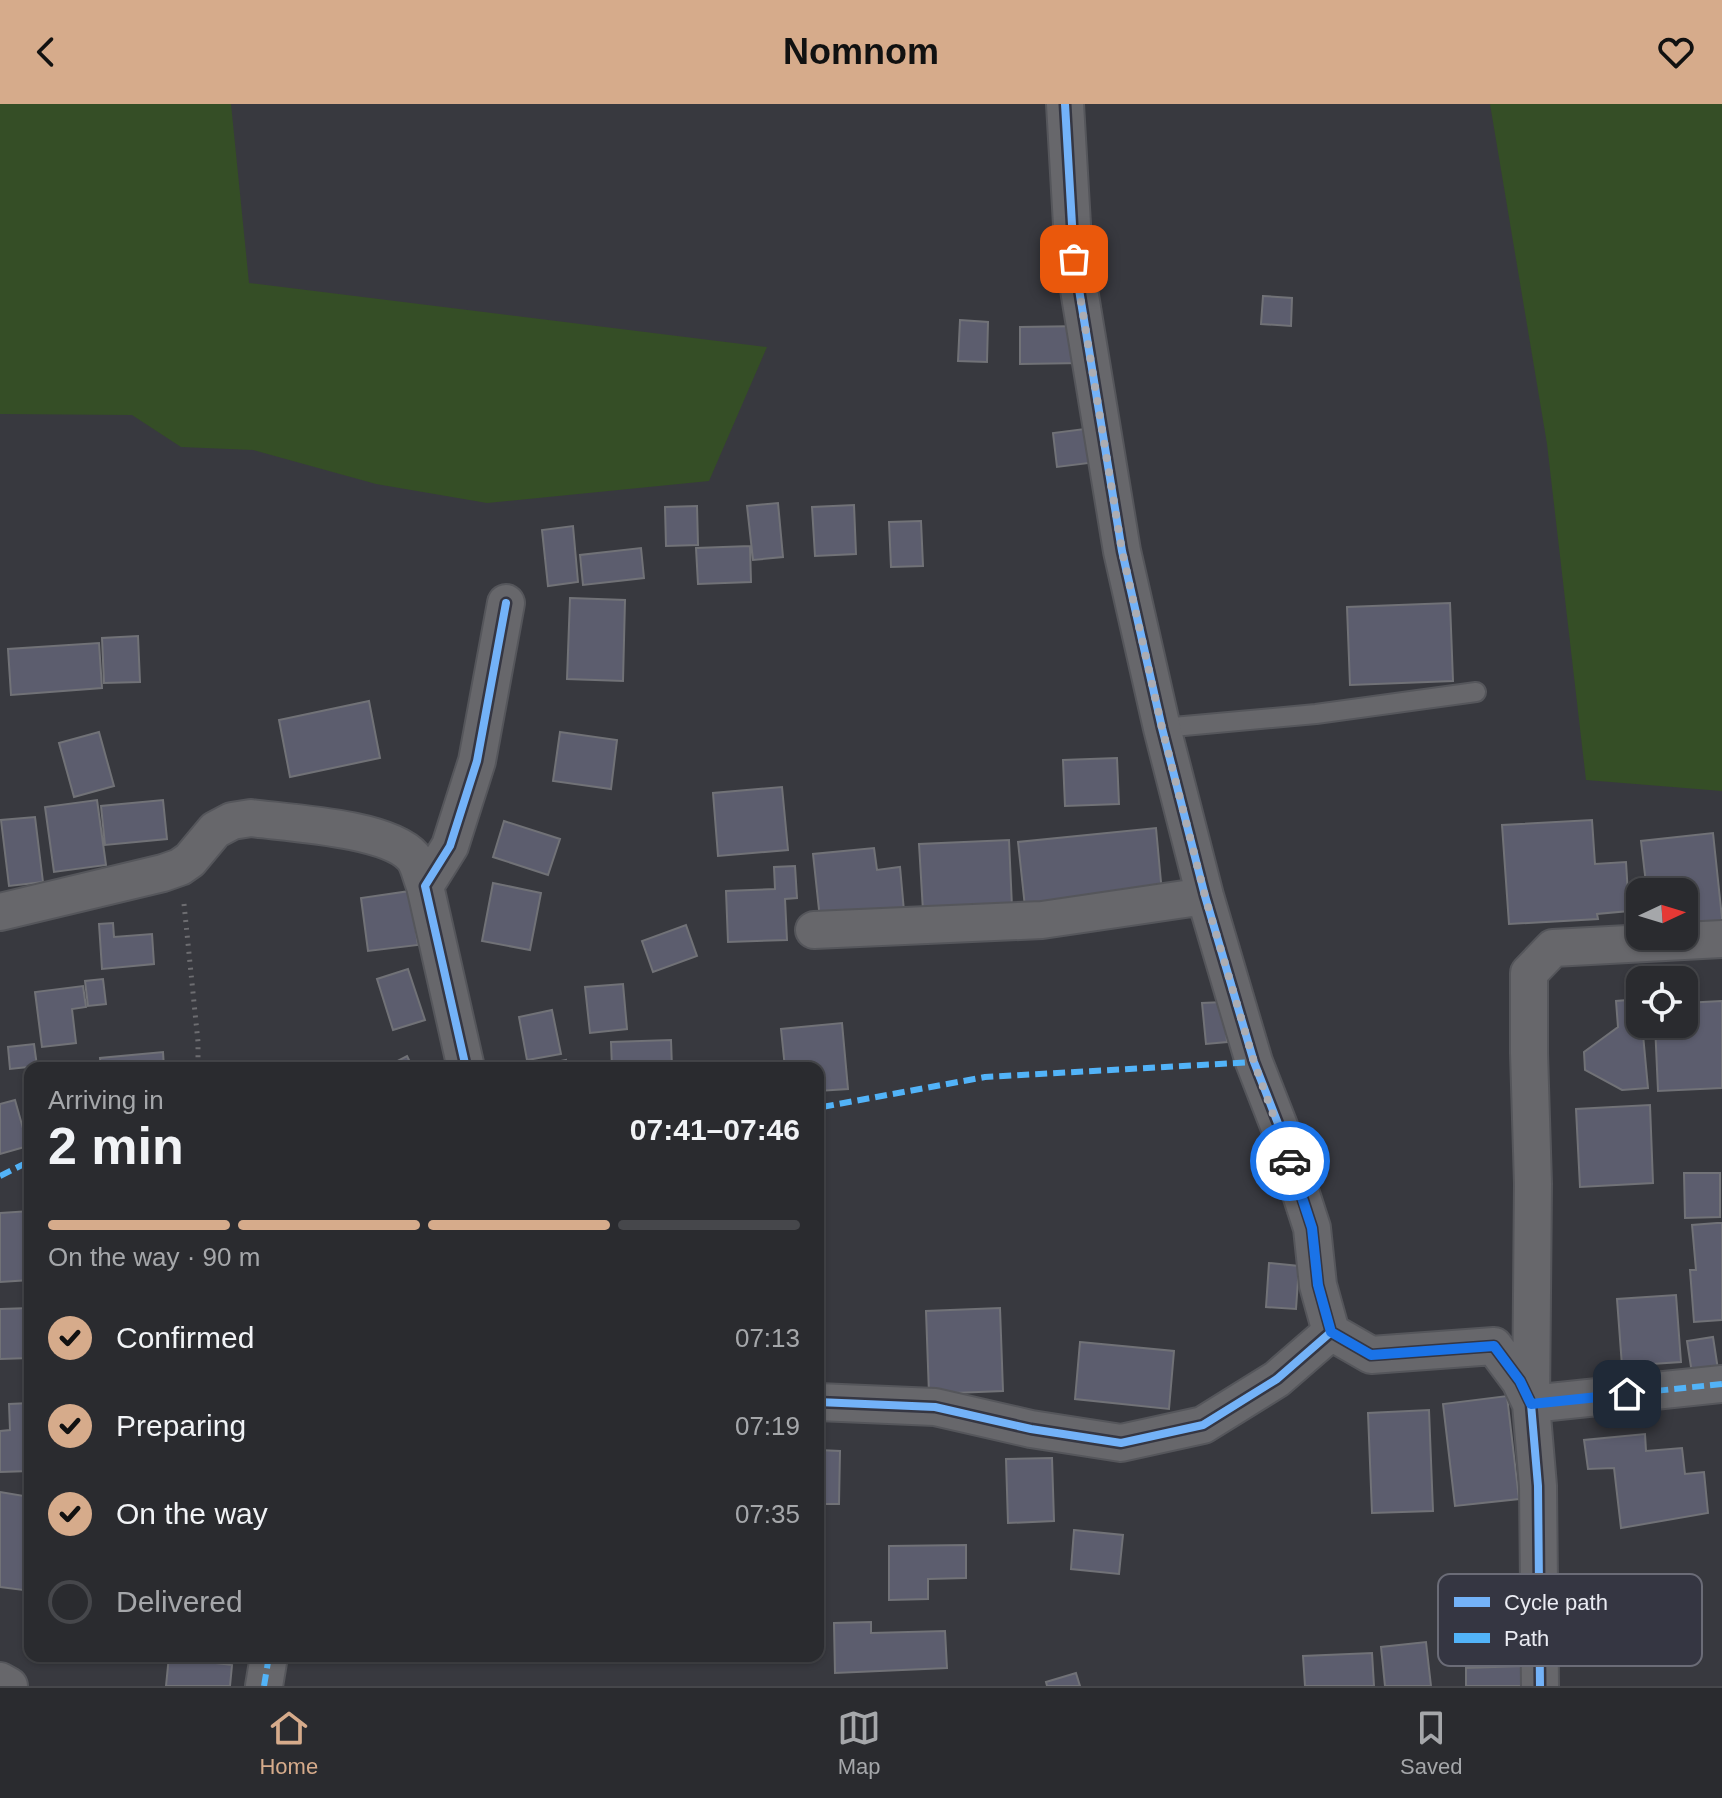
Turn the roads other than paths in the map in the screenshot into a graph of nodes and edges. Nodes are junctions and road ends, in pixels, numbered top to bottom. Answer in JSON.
{"nodes":[{"id":1,"x":1065,"y":104,"type":"edge"},
{"id":2,"x":506,"y":603,"type":"dead end"},
{"id":3,"x":1476,"y":692,"type":"dead end"},
{"id":4,"x":1162,"y":728,"type":"junction"},
{"id":5,"x":425,"y":886,"type":"junction"},
{"id":6,"x":1205,"y":896,"type":"junction"},
{"id":7,"x":0,"y":912,"type":"edge"},
{"id":8,"x":814,"y":930,"type":"dead end"},
{"id":9,"x":1722,"y":939,"type":"edge"},
{"id":10,"x":465,"y":1062,"type":"edge"},
{"id":11,"x":1331,"y":1332,"type":"junction"},
{"id":12,"x":1722,"y":1384,"type":"edge"},
{"id":13,"x":824,"y":1402,"type":"edge"},
{"id":14,"x":1531,"y":1404,"type":"junction"},
{"id":15,"x":1539,"y":1574,"type":"edge"},
{"id":16,"x":268,"y":1662,"type":"edge"},
{"id":17,"x":1540,"y":1666,"type":"edge"},
{"id":18,"x":0,"y":1681,"type":"edge"},
{"id":19,"x":9,"y":1686,"type":"edge"},
{"id":20,"x":264,"y":1686,"type":"edge"},
{"id":21,"x":1540,"y":1686,"type":"edge"}],
"edges":[{"from":1,"to":4,"type":"street"},
{"from":2,"to":5,"type":"street"},
{"from":3,"to":4,"type":"lane"},
{"from":4,"to":6,"type":"street"},
{"from":5,"to":7,"type":"street"},
{"from":5,"to":10,"type":"street"},
{"from":6,"to":8,"type":"street"},
{"from":6,"to":11,"type":"street"},
{"from":9,"to":14,"type":"street"},
{"from":11,"to":13,"type":"street"},
{"from":11,"to":14,"type":"street"},
{"from":12,"to":14,"type":"street"},
{"from":14,"to":15,"type":"street"},
{"from":16,"to":20,"type":"street"},
{"from":17,"to":21,"type":"street"},
{"from":18,"to":19,"type":"street"}]}
